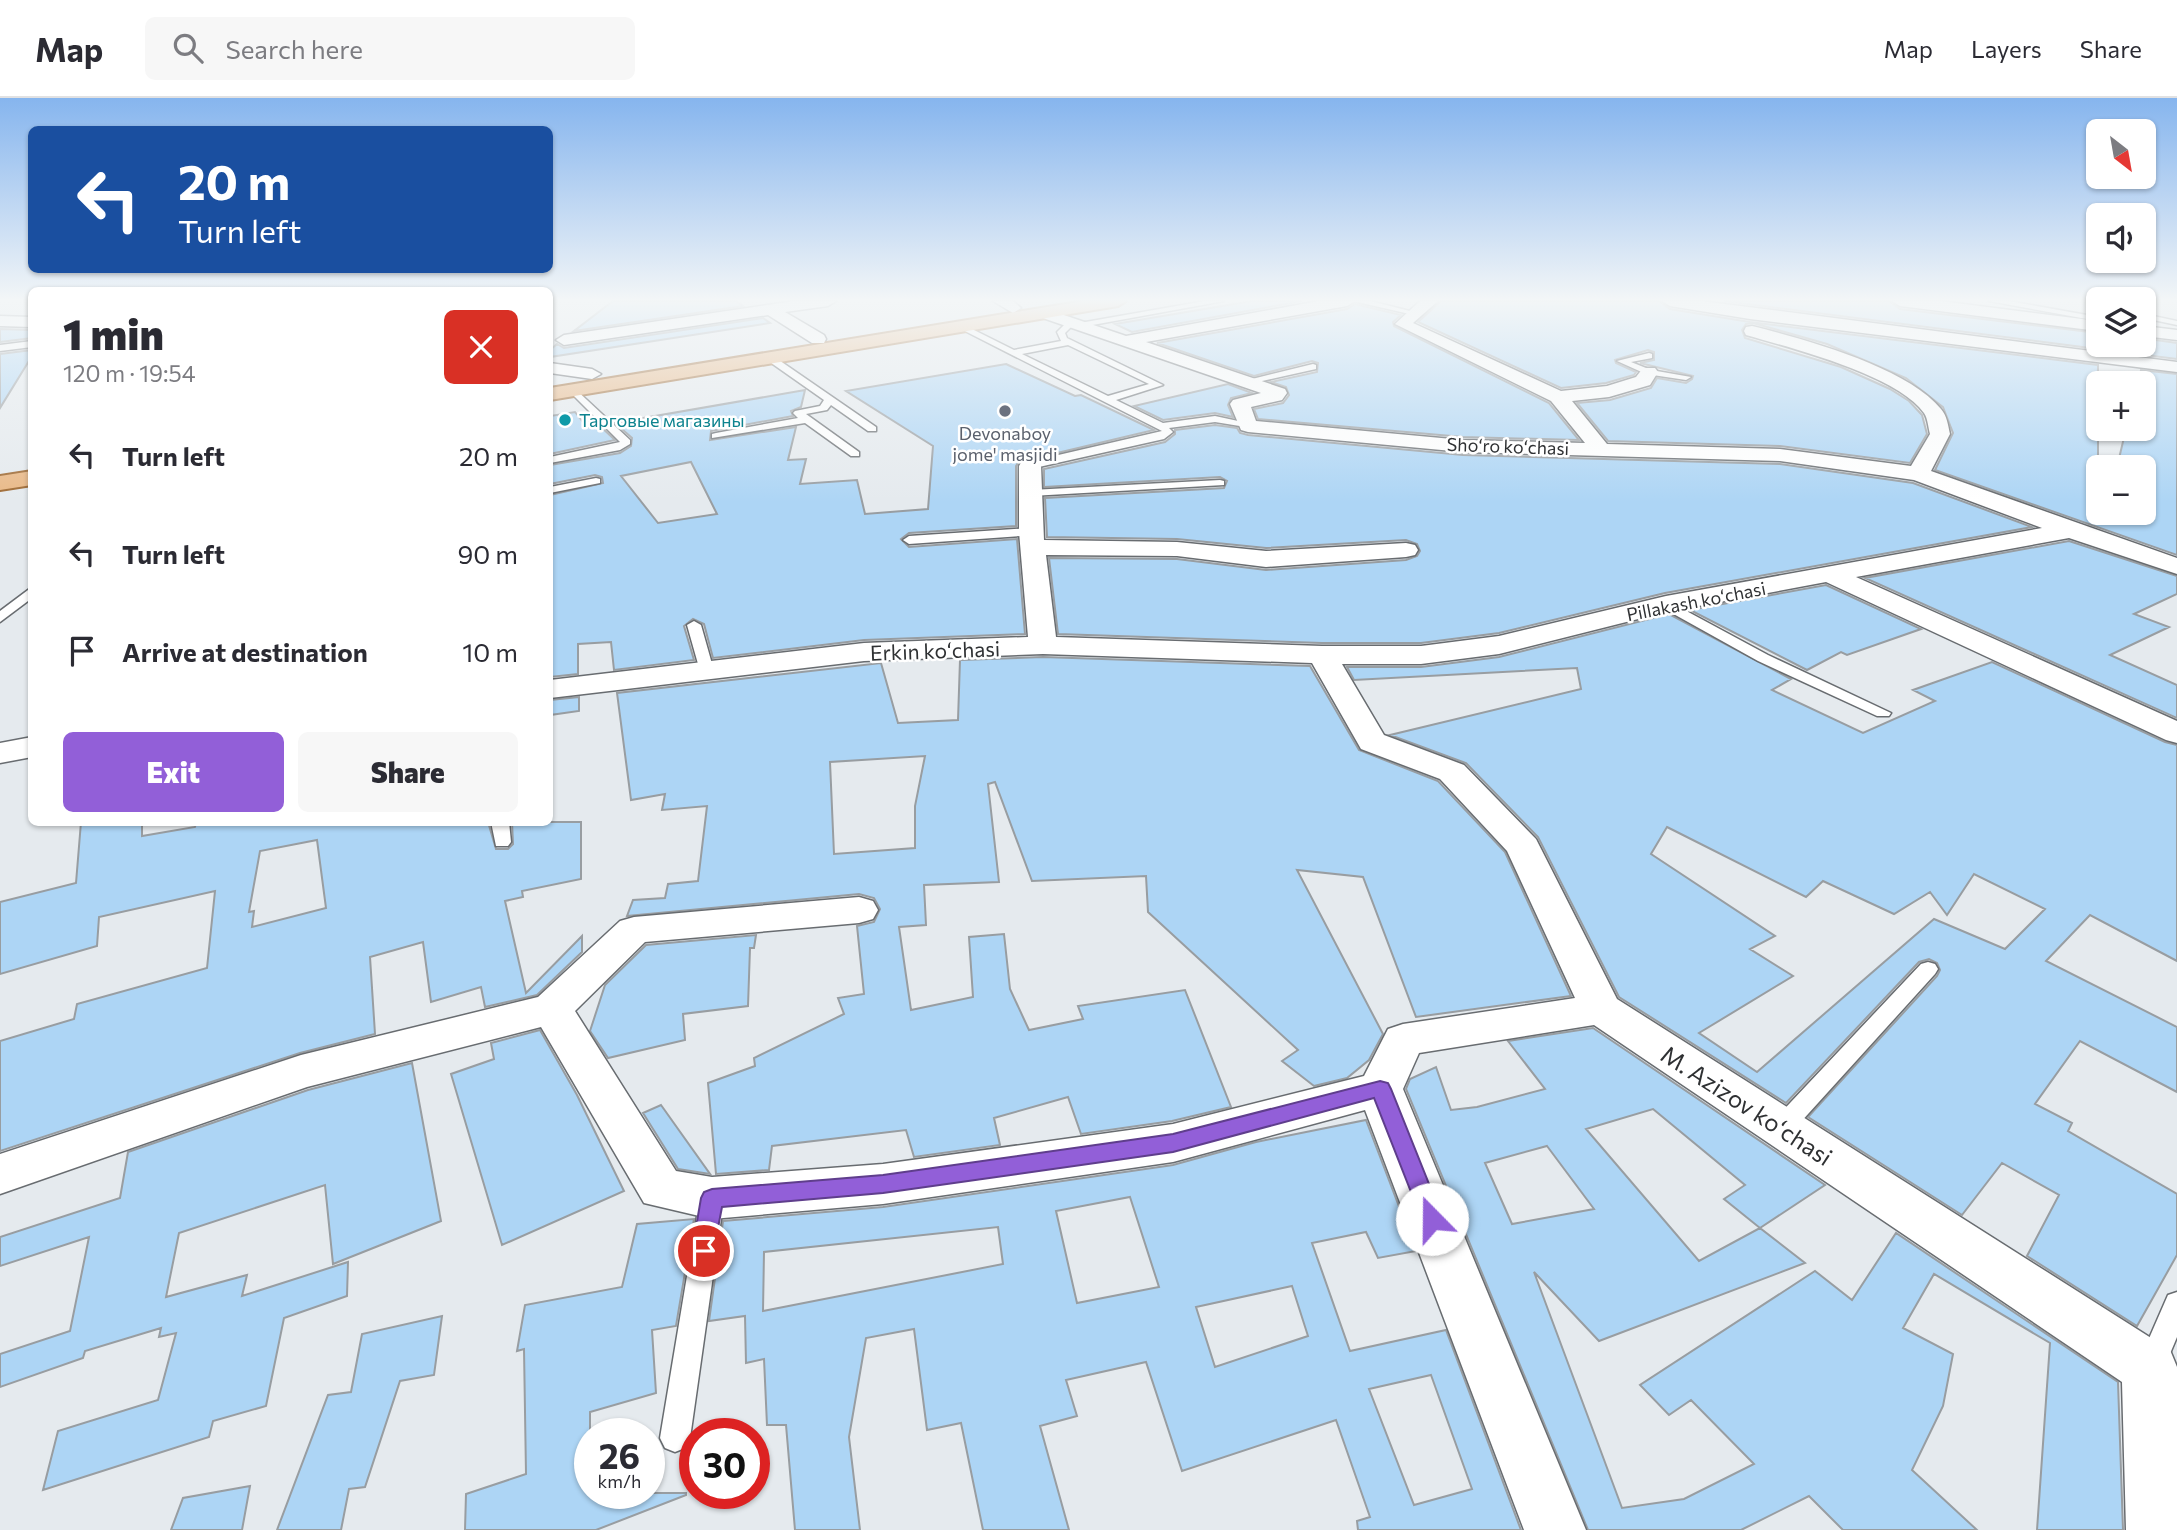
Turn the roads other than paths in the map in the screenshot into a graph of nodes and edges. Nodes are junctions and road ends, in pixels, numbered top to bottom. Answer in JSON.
{"nodes":[{"id":1,"x":663,"y":368,"type":"edge"},
{"id":2,"x":693,"y":368,"type":"edge"},
{"id":3,"x":784,"y":368,"type":"edge"},
{"id":4,"x":1043,"y":368,"type":"edge"},
{"id":5,"x":1131,"y":368,"type":"edge"},
{"id":6,"x":1201,"y":368,"type":"edge"},
{"id":7,"x":1309,"y":368,"type":"edge"},
{"id":8,"x":1496,"y":368,"type":"edge"},
{"id":9,"x":1648,"y":368,"type":"edge"},
{"id":10,"x":1660,"y":368,"type":"edge"},
{"id":11,"x":1841,"y":368,"type":"edge"},
{"id":12,"x":553,"y":369,"type":"edge"},
{"id":13,"x":1686,"y":377,"type":"dead end"},
{"id":14,"x":597,"y":380,"type":"junction"},
{"id":15,"x":553,"y":381,"type":"edge"},
{"id":16,"x":1249,"y":381,"type":"junction"},
{"id":17,"x":573,"y":390,"type":"junction"},
{"id":18,"x":553,"y":393,"type":"edge"},
{"id":19,"x":1558,"y":397,"type":"junction"},
{"id":20,"x":829,"y":399,"type":"junction"},
{"id":21,"x":1107,"y":399,"type":"junction"},
{"id":22,"x":808,"y":419,"type":"junction"},
{"id":23,"x":1248,"y":425,"type":"junction"},
{"id":24,"x":1162,"y":426,"type":"junction"},
{"id":25,"x":872,"y":429,"type":"dead end"},
{"id":26,"x":716,"y":436,"type":"dead end"},
{"id":27,"x":1601,"y":450,"type":"junction"},
{"id":28,"x":855,"y":454,"type":"dead end"},
{"id":29,"x":553,"y":459,"type":"edge"},
{"id":30,"x":28,"y":463,"type":"edge"},
{"id":31,"x":1030,"y":466,"type":"joint"},
{"id":32,"x":0,"y":467,"type":"edge"},
{"id":33,"x":1918,"y":474,"type":"junction"},
{"id":34,"x":28,"y":479,"type":"edge"},
{"id":35,"x":596,"y":481,"type":"dead end"},
{"id":36,"x":0,"y":483,"type":"edge"},
{"id":37,"x":1220,"y":483,"type":"dead end"},
{"id":38,"x":553,"y":489,"type":"edge"},
{"id":39,"x":1031,"y":493,"type":"junction"},
{"id":40,"x":2070,"y":530,"type":"junction"},
{"id":41,"x":1032,"y":539,"type":"junction"},
{"id":42,"x":909,"y":540,"type":"dead end"},
{"id":43,"x":1406,"y":550,"type":"dead end"},
{"id":44,"x":2177,"y":566,"type":"edge"},
{"id":45,"x":1833,"y":576,"type":"junction"},
{"id":46,"x":28,"y":594,"type":"edge"},
{"id":47,"x":1666,"y":604,"type":"junction"},
{"id":48,"x":0,"y":618,"type":"edge"},
{"id":49,"x":694,"y":625,"type":"dead end"},
{"id":50,"x":1044,"y":645,"type":"junction"},
{"id":51,"x":1322,"y":655,"type":"junction"},
{"id":52,"x":707,"y":671,"type":"junction"},
{"id":53,"x":553,"y":689,"type":"edge"},
{"id":54,"x":1883,"y":713,"type":"dead end"},
{"id":55,"x":2177,"y":733,"type":"edge"},
{"id":56,"x":500,"y":826,"type":"edge"},
{"id":57,"x":502,"y":842,"type":"dead end"},
{"id":58,"x":859,"y":910,"type":"dead end"},
{"id":59,"x":1928,"y":969,"type":"dead end"},
{"id":60,"x":552,"y":1009,"type":"junction"},
{"id":61,"x":1601,"y":1009,"type":"junction"},
{"id":62,"x":1380,"y":1089,"type":"junction"},
{"id":63,"x":1781,"y":1128,"type":"junction"},
{"id":64,"x":0,"y":1174,"type":"edge"},
{"id":65,"x":712,"y":1198,"type":"junction"},
{"id":66,"x":2177,"y":1304,"type":"edge"},
{"id":67,"x":2150,"y":1369,"type":"junction"},
{"id":68,"x":675,"y":1438,"type":"dead end"},
{"id":69,"x":1555,"y":1530,"type":"edge"},
{"id":70,"x":2157,"y":1530,"type":"edge"}],
"edges":[{"from":1,"to":14,"type":"main road"},
{"from":2,"to":14,"type":"main road"},
{"from":3,"to":20,"type":"lane"},
{"from":4,"to":21,"type":"lane"},
{"from":5,"to":21,"type":"lane"},
{"from":6,"to":16,"type":"street"},
{"from":7,"to":16,"type":"lane"},
{"from":8,"to":19,"type":"street"},
{"from":9,"to":19,"type":"street"},
{"from":10,"to":13,"type":"lane"},
{"from":11,"to":33,"type":"street"},
{"from":12,"to":14,"type":"street"},
{"from":14,"to":15,"type":"main road"},
{"from":14,"to":17,"type":"main road"},
{"from":16,"to":23,"type":"street"},
{"from":17,"to":18,"type":"main road"},
{"from":17,"to":29,"type":"lane"},
{"from":19,"to":27,"type":"street"},
{"from":20,"to":22,"type":"lane"},
{"from":20,"to":25,"type":"lane"},
{"from":21,"to":24,"type":"lane"},
{"from":22,"to":26,"type":"lane"},
{"from":22,"to":28,"type":"lane"},
{"from":23,"to":24,"type":"lane"},
{"from":23,"to":27,"type":"street","name":"Shoʻro koʻchasi"},
{"from":24,"to":31,"type":"lane"},
{"from":27,"to":33,"type":"street","name":"Shoʻro koʻchasi"},
{"from":30,"to":32,"type":"main road"},
{"from":31,"to":39,"type":"street"},
{"from":33,"to":40,"type":"street","name":"Shoʻro koʻchasi"},
{"from":34,"to":36,"type":"main road"},
{"from":35,"to":38,"type":"lane"},
{"from":37,"to":39,"type":"lane"},
{"from":39,"to":41,"type":"street"},
{"from":40,"to":44,"type":"street"},
{"from":40,"to":45,"type":"street","name":"Pillakash koʻchasi"},
{"from":41,"to":42,"type":"lane"},
{"from":41,"to":43,"type":"street"},
{"from":41,"to":50,"type":"street"},
{"from":45,"to":47,"type":"street","name":"Pillakash koʻchasi"},
{"from":45,"to":55,"type":"street"},
{"from":46,"to":48,"type":"lane"},
{"from":47,"to":51,"type":"street","name":"Pillakash koʻchasi"},
{"from":47,"to":54,"type":"lane"},
{"from":49,"to":52,"type":"lane"},
{"from":50,"to":51,"type":"street","name":"Erkin koʻchasi"},
{"from":50,"to":52,"type":"street","name":"Erkin koʻchasi"},
{"from":51,"to":61,"type":"street"},
{"from":52,"to":53,"type":"street","name":"Erkin koʻchasi"},
{"from":56,"to":57,"type":"lane"},
{"from":58,"to":60,"type":"street"},
{"from":59,"to":63,"type":"lane"},
{"from":60,"to":64,"type":"street"},
{"from":60,"to":65,"type":"street"},
{"from":61,"to":62,"type":"street"},
{"from":61,"to":63,"type":"street","name":"M. Azizov koʻchasi"},
{"from":62,"to":65,"type":"street"},
{"from":62,"to":69,"type":"street"},
{"from":63,"to":67,"type":"street","name":"M. Azizov koʻchasi"},
{"from":65,"to":68,"type":"lane"},
{"from":66,"to":67,"type":"lane"},
{"from":67,"to":70,"type":"street"}]}
